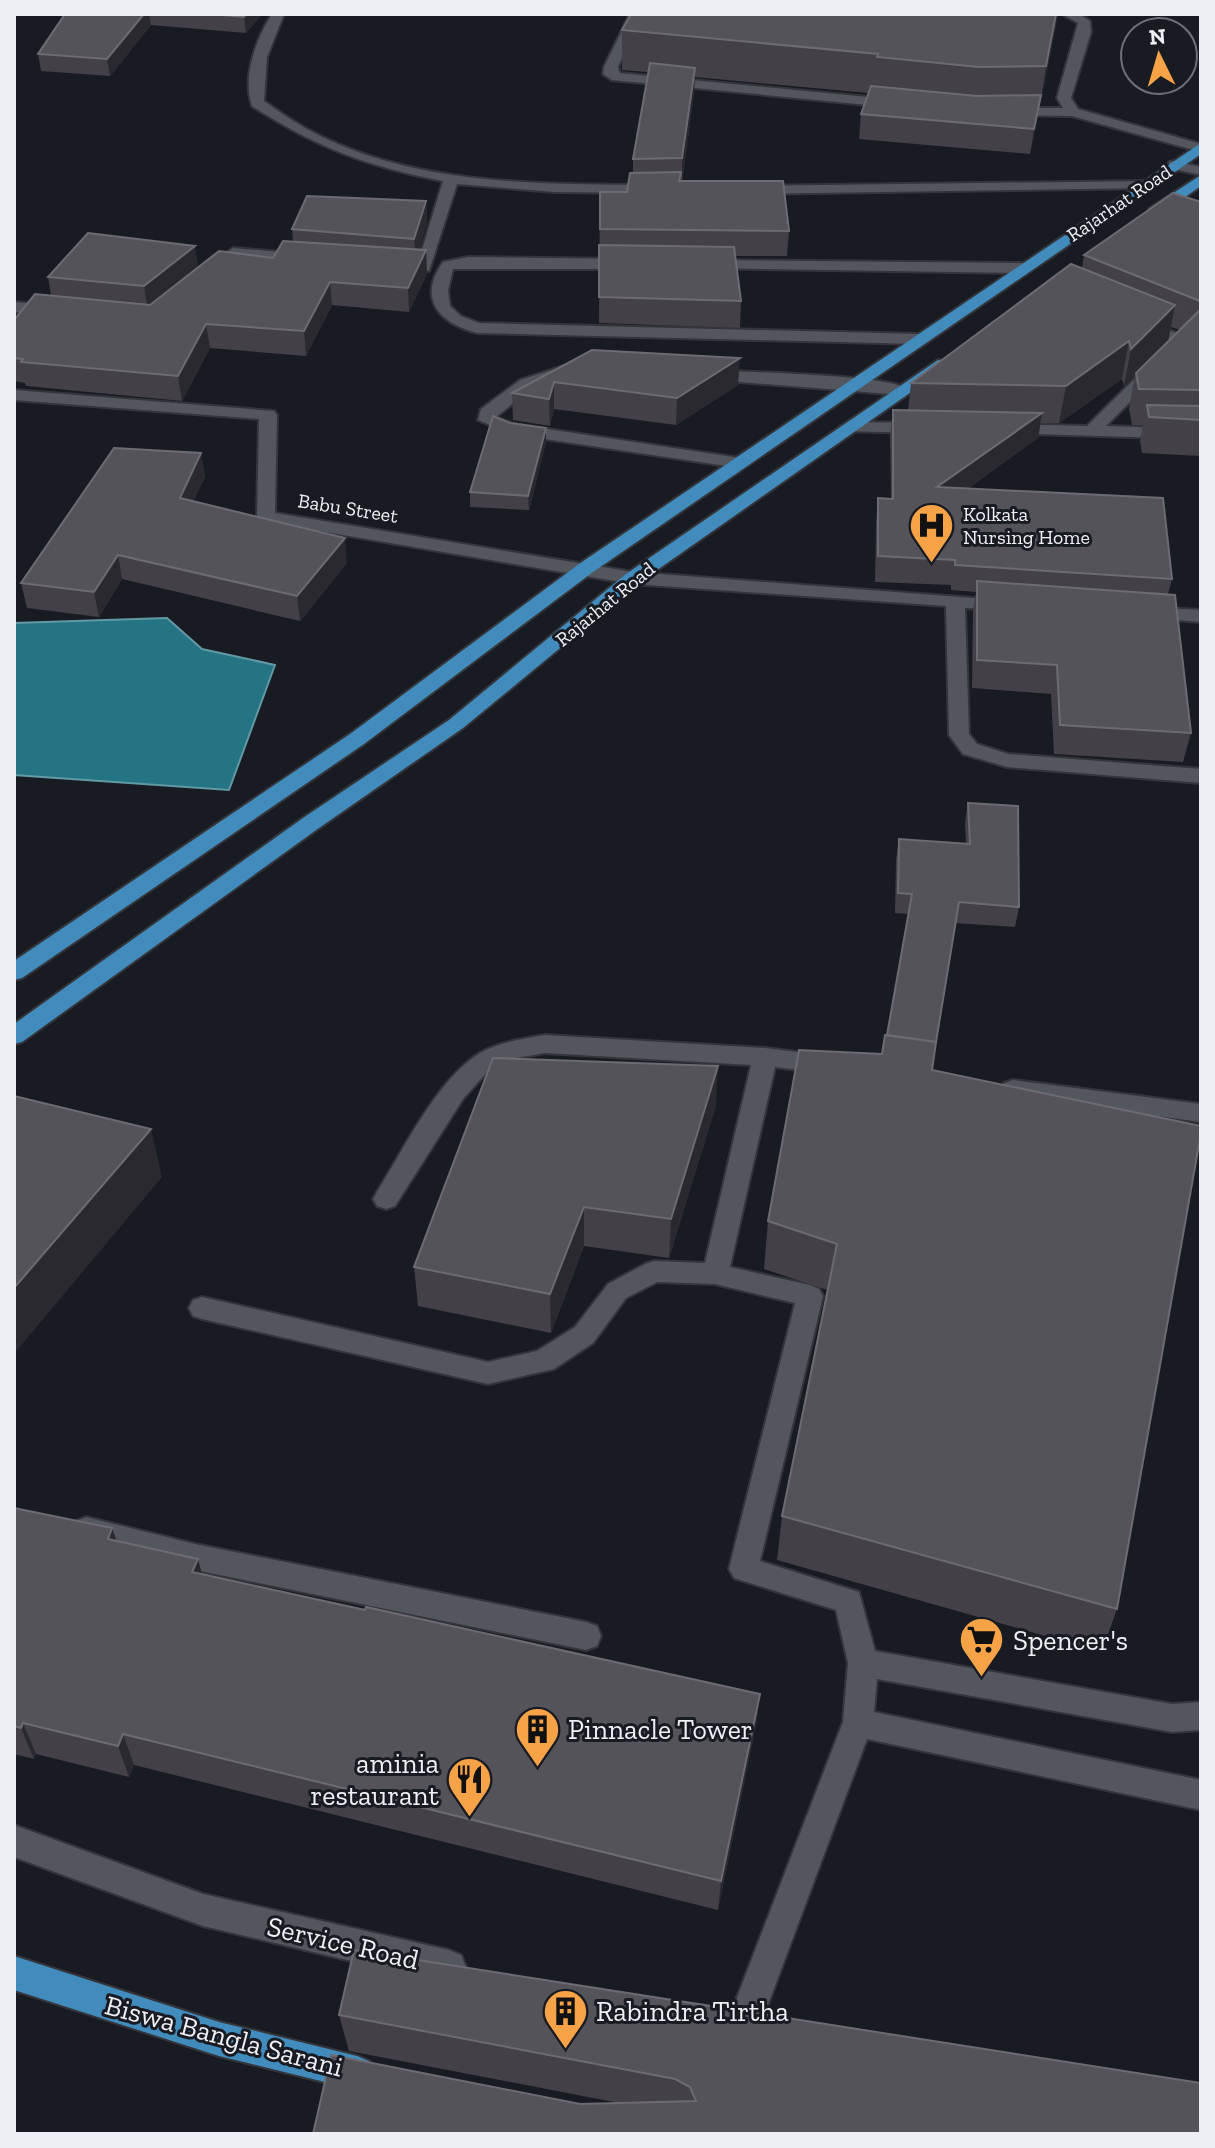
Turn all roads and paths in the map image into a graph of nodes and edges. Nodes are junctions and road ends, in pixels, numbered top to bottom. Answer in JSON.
{"nodes":[{"id":1,"x":278,"y":14,"type":"edge"},
{"id":2,"x":636,"y":14,"type":"edge"},
{"id":3,"x":1068,"y":14,"type":"edge"},
{"id":4,"x":916,"y":106,"type":"edge"},
{"id":5,"x":996,"y":112,"type":"edge"},
{"id":6,"x":1073,"y":112,"type":"junction"},
{"id":7,"x":1200,"y":148,"type":"edge"},
{"id":8,"x":1174,"y":165,"type":"junction"},
{"id":9,"x":1201,"y":171,"type":"edge"},
{"id":10,"x":451,"y":179,"type":"junction"},
{"id":11,"x":1201,"y":179,"type":"edge"},
{"id":12,"x":1145,"y":185,"type":"junction"},
{"id":13,"x":679,"y":189,"type":"edge"},
{"id":14,"x":742,"y":190,"type":"edge"},
{"id":15,"x":1137,"y":225,"type":"edge"},
{"id":16,"x":329,"y":261,"type":"edge"},
{"id":17,"x":640,"y":264,"type":"edge"},
{"id":18,"x":687,"y":265,"type":"edge"},
{"id":19,"x":393,"y":266,"type":"edge"},
{"id":20,"x":1024,"y":268,"type":"junction"},
{"id":21,"x":199,"y":282,"type":"edge"},
{"id":22,"x":14,"y":307,"type":"edge"},
{"id":23,"x":76,"y":313,"type":"edge"},
{"id":24,"x":1126,"y":317,"type":"edge"},
{"id":25,"x":1201,"y":331,"type":"edge"},
{"id":26,"x":919,"y":339,"type":"junction"},
{"id":27,"x":1184,"y":340,"type":"junction"},
{"id":28,"x":952,"y":356,"type":"edge"},
{"id":29,"x":575,"y":368,"type":"edge"},
{"id":30,"x":685,"y":373,"type":"edge"},
{"id":31,"x":854,"y":384,"type":"junction"},
{"id":32,"x":902,"y":390,"type":"junction"},
{"id":33,"x":14,"y":395,"type":"edge"},
{"id":34,"x":849,"y":427,"type":"junction"},
{"id":35,"x":940,"y":428,"type":"edge"},
{"id":36,"x":986,"y":429,"type":"edge"},
{"id":37,"x":1093,"y":430,"type":"junction"},
{"id":38,"x":1201,"y":434,"type":"edge"},
{"id":39,"x":740,"y":463,"type":"junction"},
{"id":40,"x":586,"y":568,"type":"junction"},
{"id":41,"x":633,"y":578,"type":"junction"},
{"id":42,"x":955,"y":602,"type":"junction"},
{"id":43,"x":1032,"y":606,"type":"edge"},
{"id":44,"x":1124,"y":612,"type":"edge"},
{"id":45,"x":1201,"y":616,"type":"edge"},
{"id":46,"x":1201,"y":776,"type":"edge"},
{"id":47,"x":14,"y":972,"type":"edge"},
{"id":48,"x":14,"y":1036,"type":"edge"},
{"id":49,"x":765,"y":1057,"type":"junction"},
{"id":50,"x":858,"y":1069,"type":"edge"},
{"id":51,"x":983,"y":1085,"type":"edge"},
{"id":52,"x":1201,"y":1113,"type":"edge"},
{"id":53,"x":386,"y":1199,"type":"dead end"},
{"id":54,"x":715,"y":1274,"type":"junction"},
{"id":55,"x":202,"y":1308,"type":"dead end"},
{"id":56,"x":59,"y":1524,"type":"edge"},
{"id":57,"x":586,"y":1636,"type":"dead end"},
{"id":58,"x":863,"y":1663,"type":"junction"},
{"id":59,"x":1201,"y":1716,"type":"edge"},
{"id":60,"x":858,"y":1722,"type":"junction"},
{"id":61,"x":1201,"y":1795,"type":"edge"},
{"id":62,"x":14,"y":1841,"type":"edge"},
{"id":63,"x":14,"y":1973,"type":"edge"},
{"id":64,"x":474,"y":1973,"type":"edge"},
{"id":65,"x":742,"y":2026,"type":"edge"},
{"id":66,"x":383,"y":2078,"type":"edge"}],
"edges":[{"from":1,"to":10,"type":"street"},
{"from":2,"to":4,"type":"street"},
{"from":3,"to":6,"type":"street"},
{"from":5,"to":6,"type":"street"},
{"from":6,"to":7,"type":"street"},
{"from":7,"to":8,"type":"main road","name":"Rajarhat Road"},
{"from":8,"to":9,"type":"street"},
{"from":8,"to":12,"type":"main road","name":"Rajarhat Road"},
{"from":10,"to":13,"type":"street"},
{"from":10,"to":19,"type":"street"},
{"from":11,"to":15,"type":"main road","name":"Rajarhat Road"},
{"from":12,"to":14,"type":"street"},
{"from":12,"to":20,"type":"main road","name":"Rajarhat Road"},
{"from":16,"to":21,"type":"street"},
{"from":17,"to":26,"type":"street"},
{"from":18,"to":20,"type":"street"},
{"from":20,"to":26,"type":"main road","name":"Rajarhat Road"},
{"from":22,"to":23,"type":"street"},
{"from":24,"to":27,"type":"street"},
{"from":25,"to":27,"type":"street"},
{"from":26,"to":31,"type":"main road","name":"Rajarhat Road"},
{"from":27,"to":37,"type":"street"},
{"from":28,"to":32,"type":"main road","name":"Rajarhat Road"},
{"from":29,"to":39,"type":"street"},
{"from":30,"to":31,"type":"street"},
{"from":31,"to":32,"type":"street"},
{"from":31,"to":39,"type":"main road","name":"Rajarhat Road"},
{"from":32,"to":34,"type":"main road","name":"Rajarhat Road"},
{"from":33,"to":40,"type":"street","name":"Babu Street"},
{"from":34,"to":35,"type":"street"},
{"from":34,"to":41,"type":"main road","name":"Rajarhat Road"},
{"from":36,"to":37,"type":"street"},
{"from":37,"to":38,"type":"street"},
{"from":39,"to":40,"type":"main road","name":"Rajarhat Road"},
{"from":40,"to":41,"type":"street"},
{"from":40,"to":47,"type":"main road","name":"Rajarhat Road"},
{"from":41,"to":42,"type":"street"},
{"from":41,"to":48,"type":"main road","name":"Rajarhat Road"},
{"from":42,"to":43,"type":"street"},
{"from":42,"to":46,"type":"street"},
{"from":44,"to":45,"type":"street"},
{"from":49,"to":50,"type":"street"},
{"from":49,"to":53,"type":"street"},
{"from":49,"to":54,"type":"street"},
{"from":51,"to":52,"type":"street"},
{"from":54,"to":55,"type":"street"},
{"from":54,"to":58,"type":"street"},
{"from":56,"to":57,"type":"street"},
{"from":58,"to":59,"type":"street"},
{"from":58,"to":60,"type":"street"},
{"from":60,"to":61,"type":"street"},
{"from":60,"to":65,"type":"street"},
{"from":62,"to":64,"type":"street","name":"Service Road"},
{"from":63,"to":66,"type":"main road","name":"Biswa Bangla Sarani"}]}
